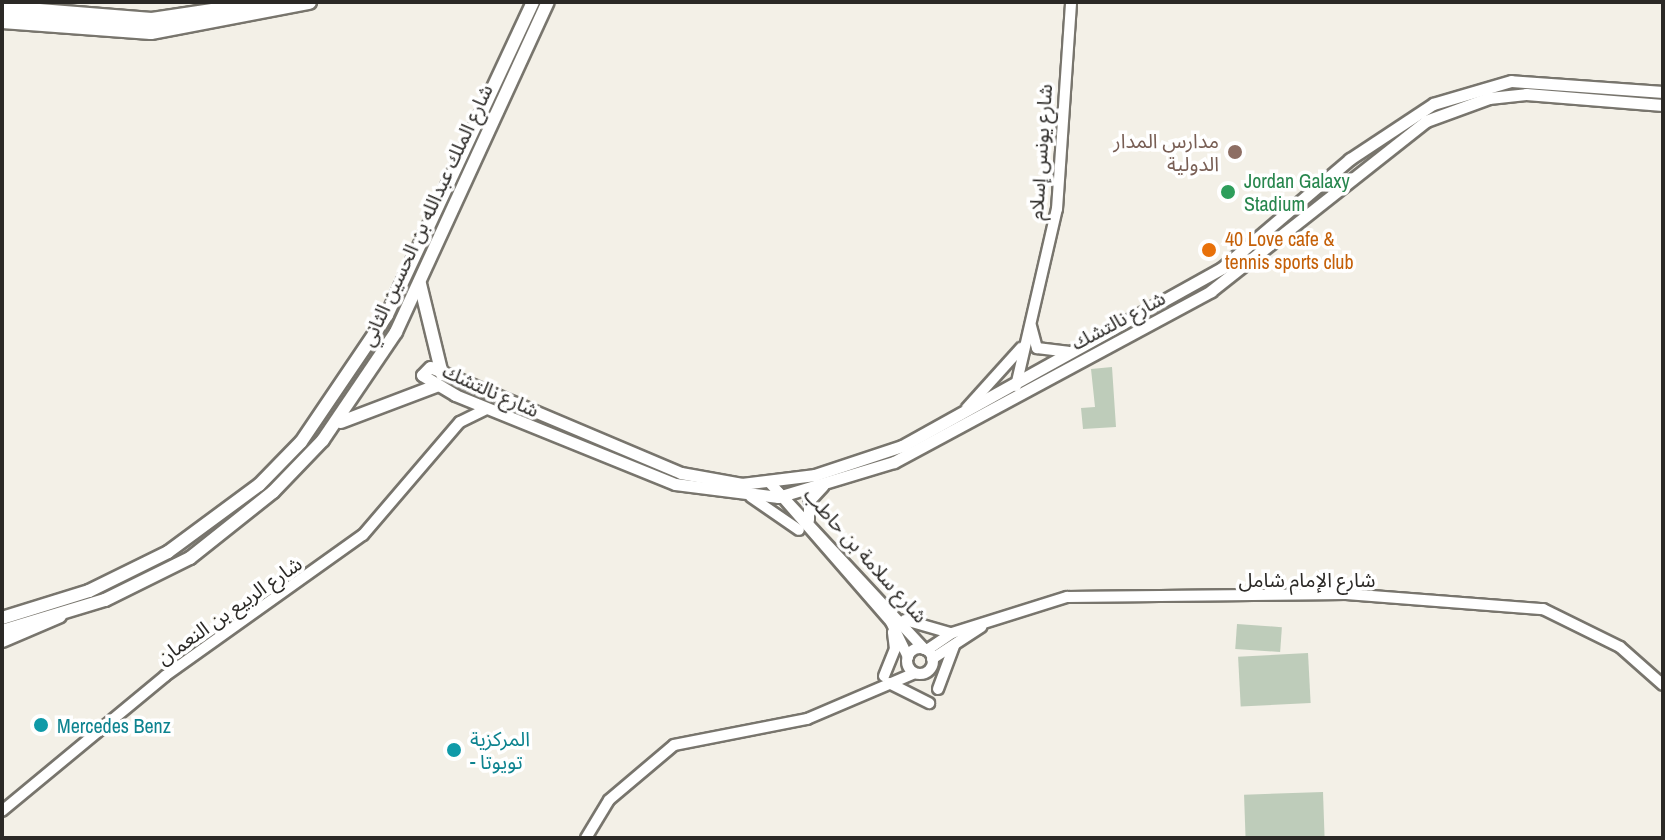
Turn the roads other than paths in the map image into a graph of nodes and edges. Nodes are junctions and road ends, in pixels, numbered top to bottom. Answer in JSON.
{"nodes":[{"id":1,"x":271,"y":2,"type":"edge"},
{"id":2,"x":309,"y":2,"type":"edge"},
{"id":3,"x":533,"y":2,"type":"edge"},
{"id":4,"x":548,"y":2,"type":"edge"},
{"id":5,"x":1071,"y":2,"type":"edge"},
{"id":6,"x":231,"y":7,"type":"edge"},
{"id":7,"x":2,"y":8,"type":"edge"},
{"id":8,"x":2,"y":21,"type":"edge"},
{"id":9,"x":1663,"y":92,"type":"edge"},
{"id":10,"x":1642,"y":96,"type":"junction"},
{"id":11,"x":1663,"y":105,"type":"edge"},
{"id":12,"x":420,"y":283,"type":"junction"},
{"id":13,"x":1031,"y":320,"type":"junction"},
{"id":14,"x":1022,"y":347,"type":"junction"},
{"id":15,"x":1070,"y":352,"type":"junction"},
{"id":16,"x":442,"y":374,"type":"junction"},
{"id":17,"x":1016,"y":382,"type":"junction"},
{"id":18,"x":436,"y":386,"type":"junction"},
{"id":19,"x":455,"y":395,"type":"junction"},
{"id":20,"x":1014,"y":397,"type":"junction"},
{"id":21,"x":487,"y":409,"type":"junction"},
{"id":22,"x":959,"y":415,"type":"junction"},
{"id":23,"x":460,"y":422,"type":"junction"},
{"id":24,"x":334,"y":425,"type":"junction"},
{"id":25,"x":823,"y":487,"type":"junction"},
{"id":26,"x":780,"y":488,"type":"junction"},
{"id":27,"x":751,"y":497,"type":"junction"},
{"id":28,"x":809,"y":522,"type":"junction"},
{"id":29,"x":810,"y":537,"type":"junction"},
{"id":30,"x":60,"y":616,"type":"junction"},
{"id":31,"x":2,"y":618,"type":"edge"},
{"id":32,"x":895,"y":620,"type":"junction"},
{"id":33,"x":2,"y":631,"type":"edge"},
{"id":34,"x":954,"y":638,"type":"junction"},
{"id":35,"x":2,"y":641,"type":"edge"},
{"id":36,"x":928,"y":653,"type":"junction"},
{"id":37,"x":910,"y":664,"type":"junction"},
{"id":38,"x":886,"y":679,"type":"junction"},
{"id":39,"x":1663,"y":685,"type":"edge"},
{"id":40,"x":938,"y":689,"type":"dead end"},
{"id":41,"x":929,"y":703,"type":"dead end"},
{"id":42,"x":2,"y":811,"type":"edge"},
{"id":43,"x":586,"y":838,"type":"edge"}],
"edges":[{"from":1,"to":6,"type":"highway"},
{"from":2,"to":8,"type":"highway"},
{"from":3,"to":31,"type":"highway","name":"شارع الملك عبدالله بن الحسين الثاني"},
{"from":4,"to":12,"type":"highway","name":"شارع الملك عبدالله بن الحسين الثاني"},
{"from":5,"to":13,"type":"street","name":"شارع يونس إسلام"},
{"from":6,"to":7,"type":"highway"},
{"from":9,"to":10,"type":"main road","name":"شارع نالتشك"},
{"from":10,"to":11,"type":"main road","name":"شارع نالتشك"},
{"from":10,"to":15,"type":"main road","name":"شارع نالتشك"},
{"from":10,"to":20,"type":"main road","name":"شارع نالتشك"},
{"from":12,"to":16,"type":"highway"},
{"from":12,"to":24,"type":"highway","name":"شارع الملك عبدالله بن الحسين الثاني"},
{"from":13,"to":14,"type":"street","name":"شارع يونس إسلام"},
{"from":13,"to":15,"type":"street"},
{"from":14,"to":17,"type":"street","name":"شارع يونس إسلام"},
{"from":14,"to":22,"type":"street"},
{"from":15,"to":17,"type":"main road","name":"شارع نالتشك"},
{"from":16,"to":18,"type":"main road","name":"شارع نالتشك"},
{"from":16,"to":26,"type":"main road","name":"شارع نالتشك"},
{"from":17,"to":20,"type":"street","name":"شارع يونس إسلام"},
{"from":17,"to":22,"type":"main road","name":"شارع نالتشك"},
{"from":18,"to":19,"type":"main road","name":"شارع نالتشك"},
{"from":18,"to":24,"type":"highway"},
{"from":19,"to":21,"type":"main road","name":"شارع نالتشك"},
{"from":19,"to":23,"type":"street"},
{"from":20,"to":25,"type":"main road","name":"شارع نالتشك"},
{"from":21,"to":23,"type":"street","name":"شارع الربيع بن النعمان"},
{"from":21,"to":27,"type":"main road","name":"شارع نالتشك"},
{"from":22,"to":26,"type":"main road","name":"شارع نالتشك"},
{"from":23,"to":42,"type":"street","name":"شارع الربيع بن النعمان"},
{"from":24,"to":30,"type":"highway","name":"شارع الملك عبدالله بن الحسين الثاني"},
{"from":25,"to":26,"type":"main road","name":"شارع نالتشك"},
{"from":25,"to":28,"type":"street"},
{"from":26,"to":27,"type":"main road","name":"شارع نالتشك"},
{"from":26,"to":28,"type":"street","name":"شارع سلامة بن حاطب"},
{"from":26,"to":29,"type":"street","name":"شارع سلامة بن حاطب"},
{"from":27,"to":29,"type":"street"},
{"from":28,"to":32,"type":"street","name":"شارع سلامة بن حاطب"},
{"from":29,"to":32,"type":"street","name":"شارع سلامة بن حاطب"},
{"from":30,"to":33,"type":"highway","name":"شارع الملك عبدالله بن الحسين الثاني"},
{"from":30,"to":35,"type":"main road"},
{"from":32,"to":34,"type":"street"},
{"from":32,"to":36,"type":"street","name":"شارع سلامة بن حاطب"},
{"from":32,"to":37,"type":"street","name":"شارع سلامة بن حاطب"},
{"from":32,"to":38,"type":"street"},
{"from":34,"to":36,"type":"street","name":"شارع الإمام شامل"},
{"from":34,"to":39,"type":"street","name":"شارع الإمام شامل"},
{"from":34,"to":40,"type":"street"},
{"from":36,"to":37,"type":"street"},
{"from":36,"to":37,"type":"street"},
{"from":37,"to":38,"type":"street"},
{"from":38,"to":41,"type":"street"},
{"from":38,"to":43,"type":"street"}]}
